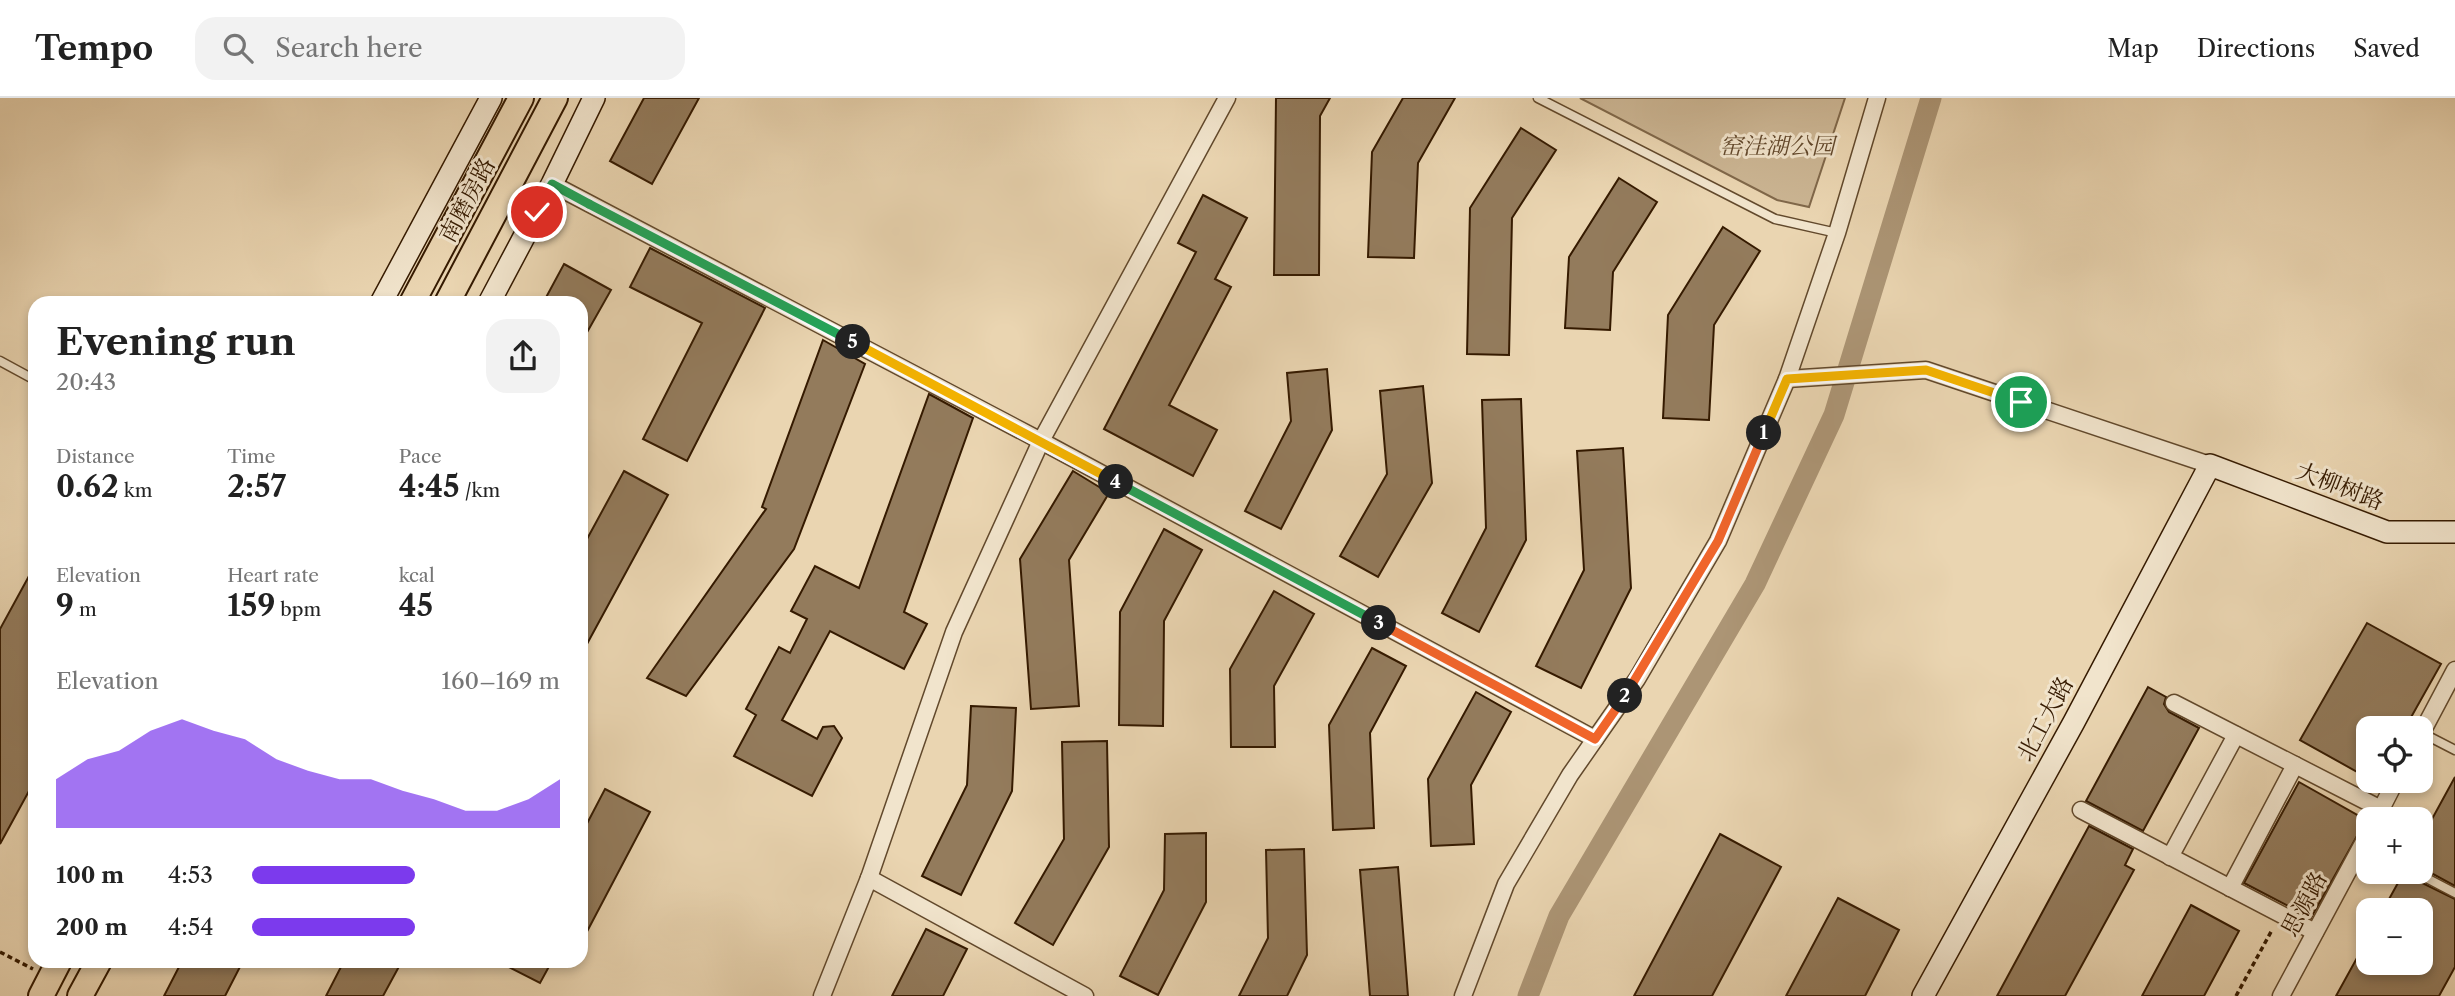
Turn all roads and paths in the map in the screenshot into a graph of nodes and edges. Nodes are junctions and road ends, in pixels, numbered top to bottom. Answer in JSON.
{"nodes":[{"id":1,"x":491,"y":98,"type":"edge"},
{"id":2,"x":521,"y":98,"type":"edge"},
{"id":3,"x":555,"y":98,"type":"edge"},
{"id":4,"x":594,"y":98,"type":"edge"},
{"id":5,"x":1227,"y":98,"type":"edge"},
{"id":6,"x":1538,"y":98,"type":"edge"},
{"id":7,"x":1877,"y":98,"type":"edge"},
{"id":8,"x":552,"y":184,"type":"junction"},
{"id":9,"x":1837,"y":233,"type":"junction"},
{"id":10,"x":385,"y":296,"type":"edge"},
{"id":11,"x":416,"y":296,"type":"edge"},
{"id":12,"x":451,"y":296,"type":"edge"},
{"id":13,"x":493,"y":296,"type":"edge"},
{"id":14,"x":0,"y":361,"type":"edge"},
{"id":15,"x":28,"y":376,"type":"edge"},
{"id":16,"x":1787,"y":379,"type":"junction"},
{"id":17,"x":1041,"y":441,"type":"junction"},
{"id":18,"x":2210,"y":465,"type":"junction"},
{"id":19,"x":2455,"y":532,"type":"edge"},
{"id":20,"x":2455,"y":670,"type":"edge"},
{"id":21,"x":2174,"y":703,"type":"dead end"},
{"id":22,"x":2431,"y":716,"type":"edge"},
{"id":23,"x":2236,"y":735,"type":"junction"},
{"id":24,"x":1595,"y":739,"type":"junction"},
{"id":25,"x":2433,"y":740,"type":"edge"},
{"id":26,"x":2455,"y":750,"type":"edge"},
{"id":27,"x":2295,"y":765,"type":"junction"},
{"id":28,"x":2366,"y":807,"type":"edge"},
{"id":29,"x":2081,"y":810,"type":"dead end"},
{"id":30,"x":2170,"y":857,"type":"junction"},
{"id":31,"x":2356,"y":859,"type":"edge"},
{"id":32,"x":869,"y":878,"type":"junction"},
{"id":33,"x":2433,"y":881,"type":"edge"},
{"id":34,"x":2230,"y":888,"type":"junction"},
{"id":35,"x":2455,"y":893,"type":"edge"},
{"id":36,"x":2281,"y":914,"type":"junction"},
{"id":37,"x":2315,"y":932,"type":"junction"},
{"id":38,"x":0,"y":952,"type":"edge"},
{"id":39,"x":28,"y":967,"type":"edge"},
{"id":40,"x":31,"y":968,"type":"edge"},
{"id":41,"x":95,"y":968,"type":"edge"},
{"id":42,"x":50,"y":978,"type":"edge"},
{"id":43,"x":2288,"y":994,"type":"edge"},
{"id":44,"x":80,"y":996,"type":"edge"},
{"id":45,"x":822,"y":996,"type":"edge"},
{"id":46,"x":1085,"y":996,"type":"edge"},
{"id":47,"x":1463,"y":996,"type":"edge"},
{"id":48,"x":1923,"y":996,"type":"edge"},
{"id":49,"x":2236,"y":996,"type":"edge"}],
"edges":[{"from":1,"to":10,"type":"street"},
{"from":2,"to":11,"type":"main road","name":"南磨房路"},
{"from":3,"to":12,"type":"main road","name":"南磨房路"},
{"from":4,"to":8,"type":"street"},
{"from":5,"to":17,"type":"street"},
{"from":6,"to":9,"type":"lane"},
{"from":7,"to":9,"type":"street"},
{"from":8,"to":13,"type":"street"},
{"from":8,"to":17,"type":"street"},
{"from":9,"to":16,"type":"street"},
{"from":14,"to":15,"type":"lane"},
{"from":16,"to":18,"type":"street"},
{"from":16,"to":24,"type":"street"},
{"from":17,"to":24,"type":"street"},
{"from":17,"to":32,"type":"street"},
{"from":18,"to":19,"type":"street","name":"大柳树路"},
{"from":18,"to":48,"type":"street","name":"北工大路"},
{"from":20,"to":22,"type":"street"},
{"from":21,"to":23,"type":"street"},
{"from":23,"to":27,"type":"street"},
{"from":23,"to":30,"type":"street"},
{"from":24,"to":47,"type":"street"},
{"from":25,"to":26,"type":"lane"},
{"from":27,"to":28,"type":"street"},
{"from":27,"to":34,"type":"street"},
{"from":29,"to":30,"type":"street"},
{"from":30,"to":34,"type":"street"},
{"from":31,"to":37,"type":"street","name":"思源路"},
{"from":32,"to":45,"type":"street"},
{"from":32,"to":46,"type":"street"},
{"from":33,"to":35,"type":"lane"},
{"from":34,"to":36,"type":"street"},
{"from":36,"to":37,"type":"street"},
{"from":36,"to":49,"type":"path"},
{"from":37,"to":43,"type":"street","name":"思源路"},
{"from":38,"to":39,"type":"path"},
{"from":40,"to":42,"type":"path"},
{"from":41,"to":44,"type":"main road"}]}
